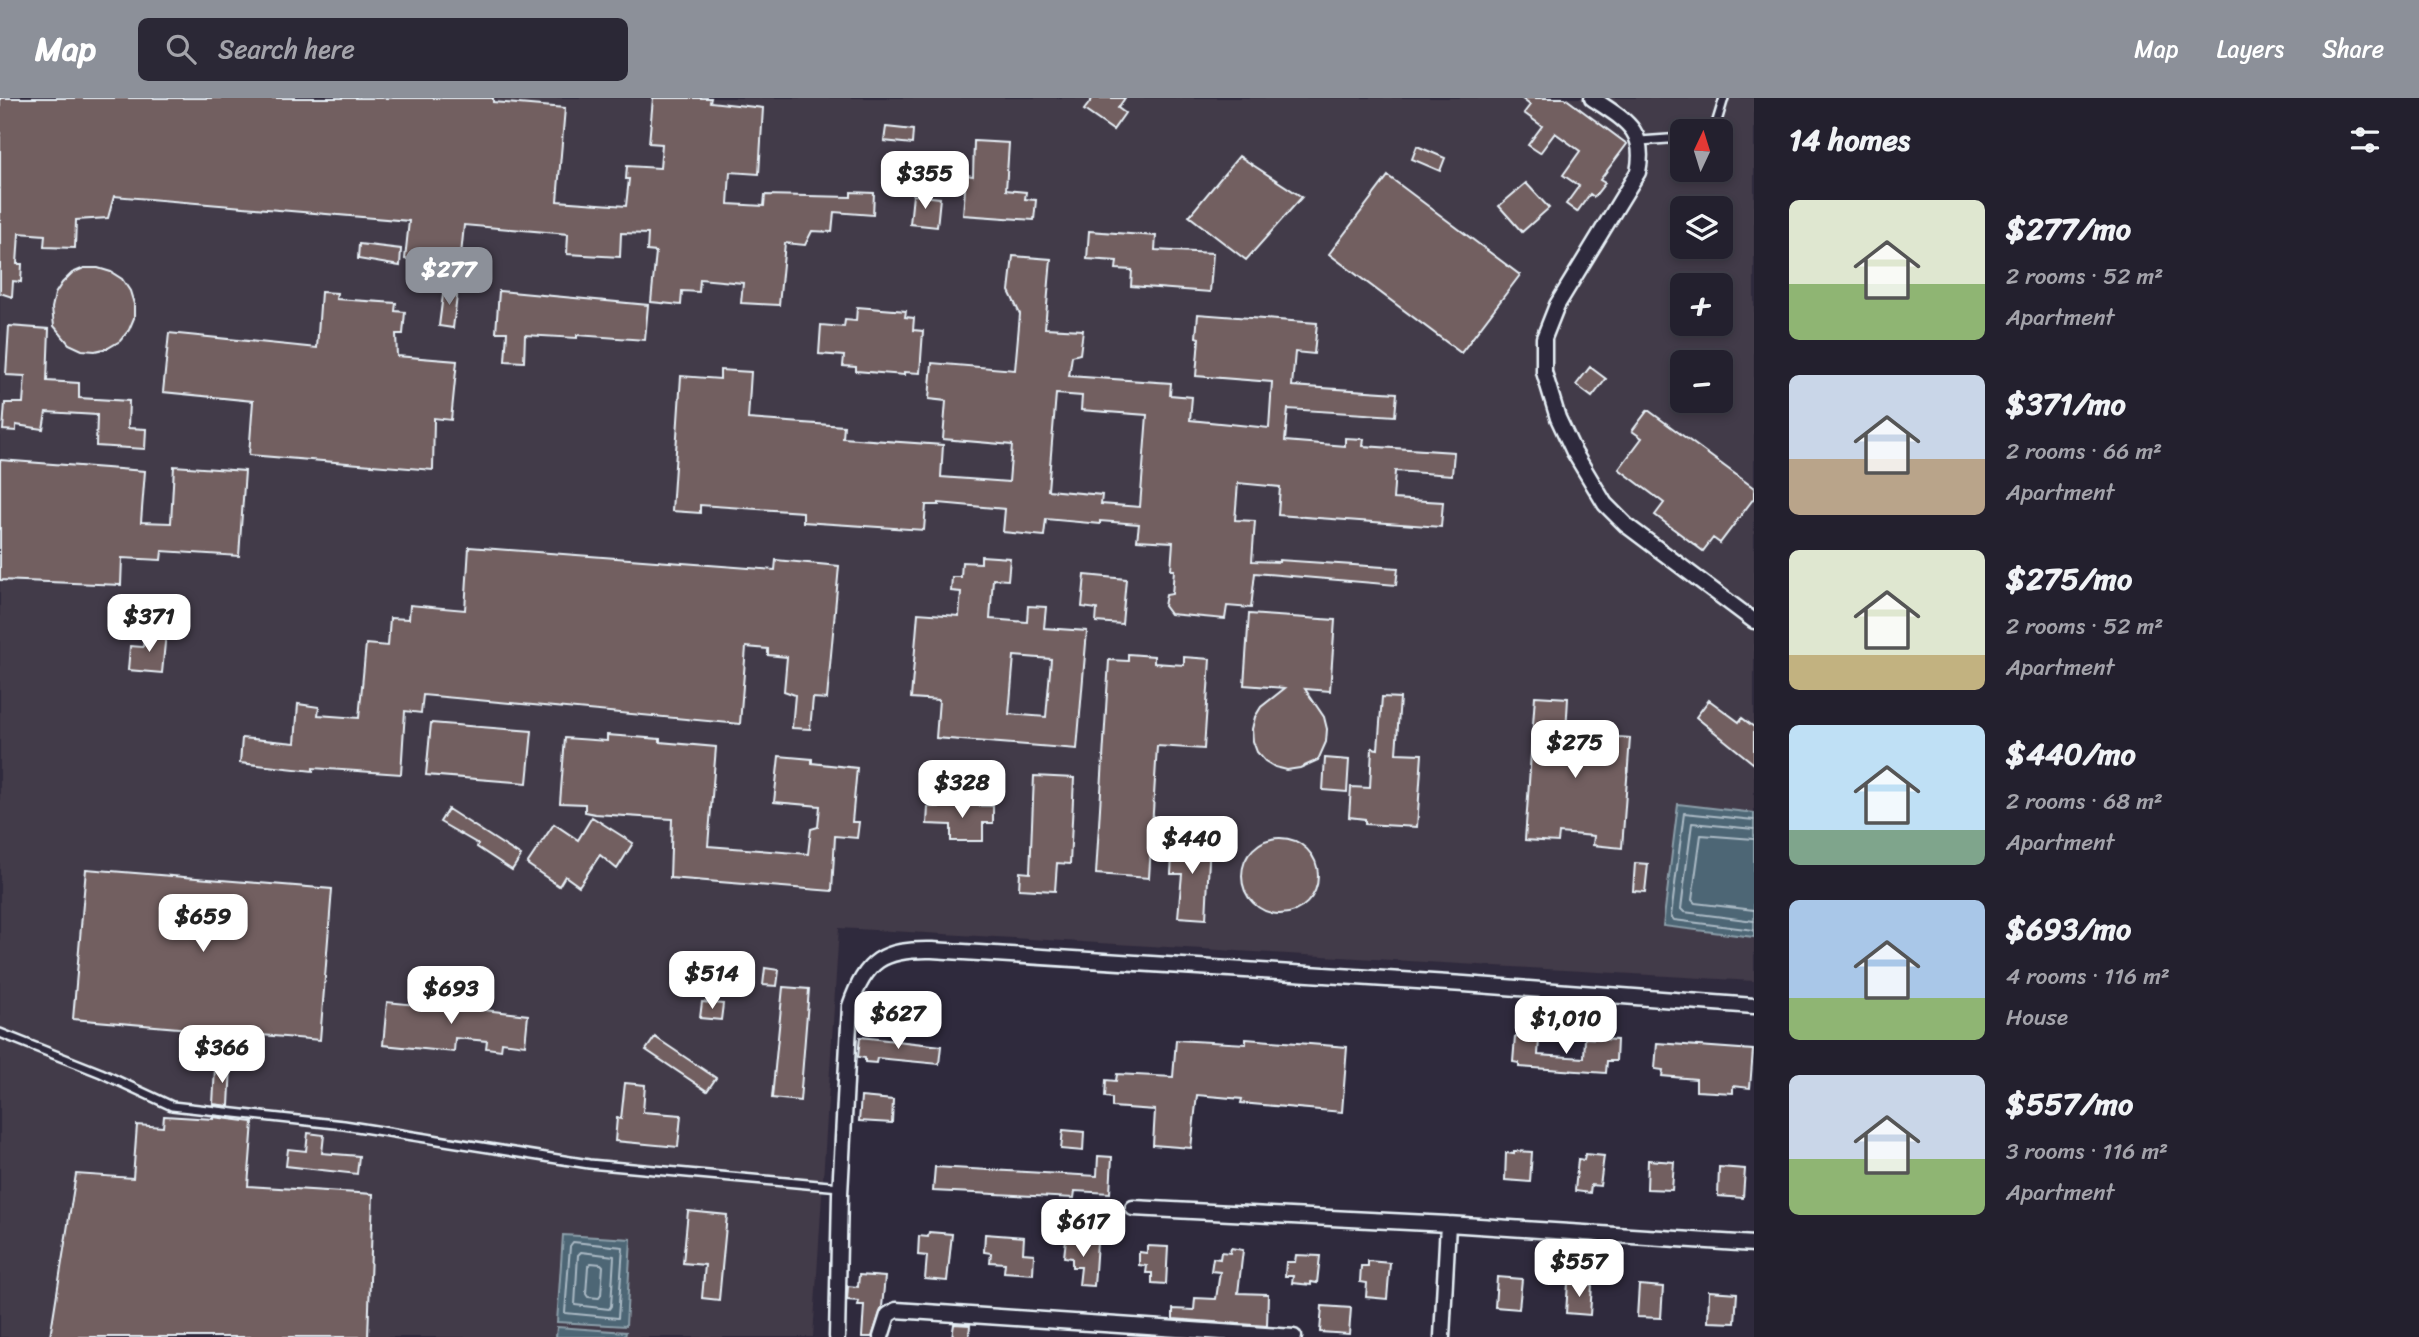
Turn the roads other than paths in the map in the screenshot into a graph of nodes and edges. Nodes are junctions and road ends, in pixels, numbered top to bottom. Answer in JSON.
{"nodes":[{"id":1,"x":1592,"y":98,"type":"edge"},
{"id":2,"x":1724,"y":98,"type":"edge"},
{"id":3,"x":1718,"y":119,"type":"edge"},
{"id":4,"x":1670,"y":139,"type":"edge"},
{"id":5,"x":1640,"y":141,"type":"junction"},
{"id":6,"x":1754,"y":621,"type":"edge"},
{"id":7,"x":1754,"y":1006,"type":"edge"},
{"id":8,"x":0,"y":1033,"type":"edge"},
{"id":9,"x":840,"y":1187,"type":"junction"},
{"id":10,"x":1133,"y":1208,"type":"dead end"},
{"id":11,"x":1448,"y":1224,"type":"junction"},
{"id":12,"x":1754,"y":1244,"type":"edge"},
{"id":13,"x":837,"y":1337,"type":"edge"},
{"id":14,"x":881,"y":1337,"type":"edge"},
{"id":15,"x":1294,"y":1337,"type":"edge"},
{"id":16,"x":1441,"y":1337,"type":"edge"}],
"edges":[{"from":1,"to":5,"type":"street"},
{"from":2,"to":3,"type":"lane"},
{"from":4,"to":5,"type":"lane"},
{"from":5,"to":6,"type":"street"},
{"from":7,"to":9,"type":"street"},
{"from":8,"to":9,"type":"lane"},
{"from":9,"to":13,"type":"street"},
{"from":10,"to":11,"type":"street"},
{"from":11,"to":12,"type":"street"},
{"from":11,"to":16,"type":"street"},
{"from":14,"to":15,"type":"street"}]}
